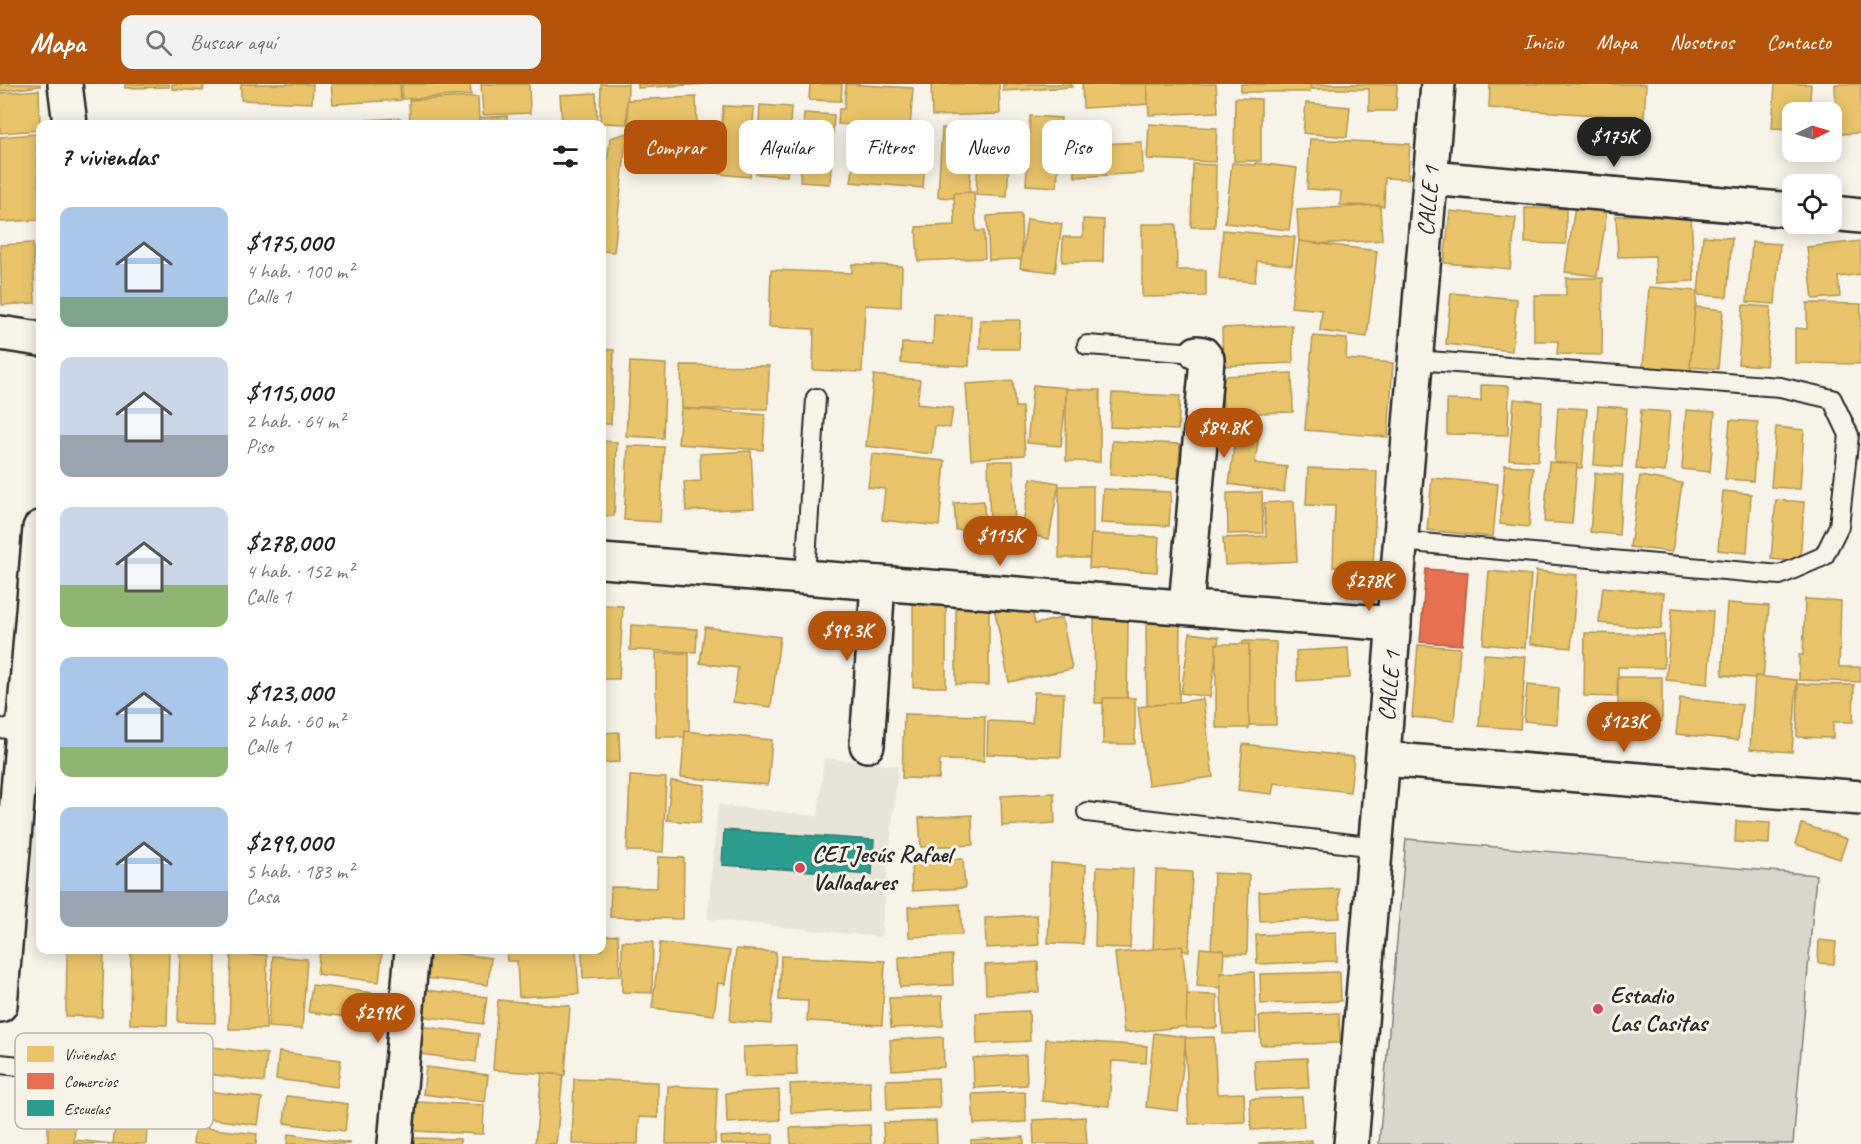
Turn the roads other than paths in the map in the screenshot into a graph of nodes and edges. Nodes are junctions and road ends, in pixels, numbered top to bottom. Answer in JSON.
{"nodes":[{"id":1,"x":65,"y":84,"type":"edge"},
{"id":2,"x":1438,"y":84,"type":"edge"},
{"id":3,"x":70,"y":120,"type":"edge"},
{"id":4,"x":1430,"y":178,"type":"junction"},
{"id":5,"x":1782,"y":209,"type":"edge"},
{"id":6,"x":1842,"y":214,"type":"edge"},
{"id":7,"x":1861,"y":216,"type":"edge"},
{"id":8,"x":0,"y":333,"type":"edge"},
{"id":9,"x":36,"y":338,"type":"edge"},
{"id":10,"x":1087,"y":345,"type":"dead end"},
{"id":11,"x":1197,"y":353,"type":"joint"},
{"id":12,"x":1415,"y":360,"type":"junction"},
{"id":13,"x":816,"y":398,"type":"dead end"},
{"id":14,"x":1400,"y":541,"type":"junction"},
{"id":15,"x":36,"y":556,"type":"edge"},
{"id":16,"x":606,"y":561,"type":"edge"},
{"id":17,"x":805,"y":577,"type":"junction"},
{"id":18,"x":878,"y":583,"type":"junction"},
{"id":19,"x":1186,"y":608,"type":"junction"},
{"id":20,"x":1394,"y":624,"type":"junction"},
{"id":21,"x":11,"y":730,"type":"edge"},
{"id":22,"x":867,"y":745,"type":"dead end"},
{"id":23,"x":1383,"y":759,"type":"junction"},
{"id":24,"x":1861,"y":798,"type":"edge"},
{"id":25,"x":1087,"y":812,"type":"dead end"},
{"id":26,"x":1376,"y":847,"type":"junction"},
{"id":27,"x":412,"y":954,"type":"edge"},
{"id":28,"x":0,"y":1005,"type":"edge"},
{"id":29,"x":0,"y":1064,"type":"edge"},
{"id":30,"x":15,"y":1066,"type":"edge"},
{"id":31,"x":395,"y":1144,"type":"edge"},
{"id":32,"x":1351,"y":1144,"type":"edge"}],
"edges":[{"from":1,"to":3,"type":"street"},
{"from":2,"to":4,"type":"street","name":"CALLE 1"},
{"from":4,"to":5,"type":"street"},
{"from":4,"to":12,"type":"street","name":"CALLE 1"},
{"from":6,"to":7,"type":"street"},
{"from":8,"to":9,"type":"street"},
{"from":10,"to":11,"type":"lane"},
{"from":11,"to":19,"type":"street"},
{"from":12,"to":14,"type":"street","name":"CALLE 1"},
{"from":12,"to":14,"type":"lane"},
{"from":13,"to":17,"type":"lane"},
{"from":14,"to":20,"type":"street","name":"CALLE 1"},
{"from":15,"to":21,"type":"street"},
{"from":16,"to":17,"type":"street"},
{"from":17,"to":18,"type":"street"},
{"from":18,"to":19,"type":"street"},
{"from":18,"to":22,"type":"street"},
{"from":19,"to":20,"type":"street"},
{"from":20,"to":23,"type":"street","name":"CALLE 1"},
{"from":21,"to":28,"type":"street"},
{"from":23,"to":24,"type":"street"},
{"from":23,"to":26,"type":"street","name":"CALLE 1"},
{"from":25,"to":26,"type":"lane"},
{"from":26,"to":32,"type":"street","name":"CALLE 1"},
{"from":27,"to":31,"type":"street"},
{"from":29,"to":30,"type":"lane"}]}
